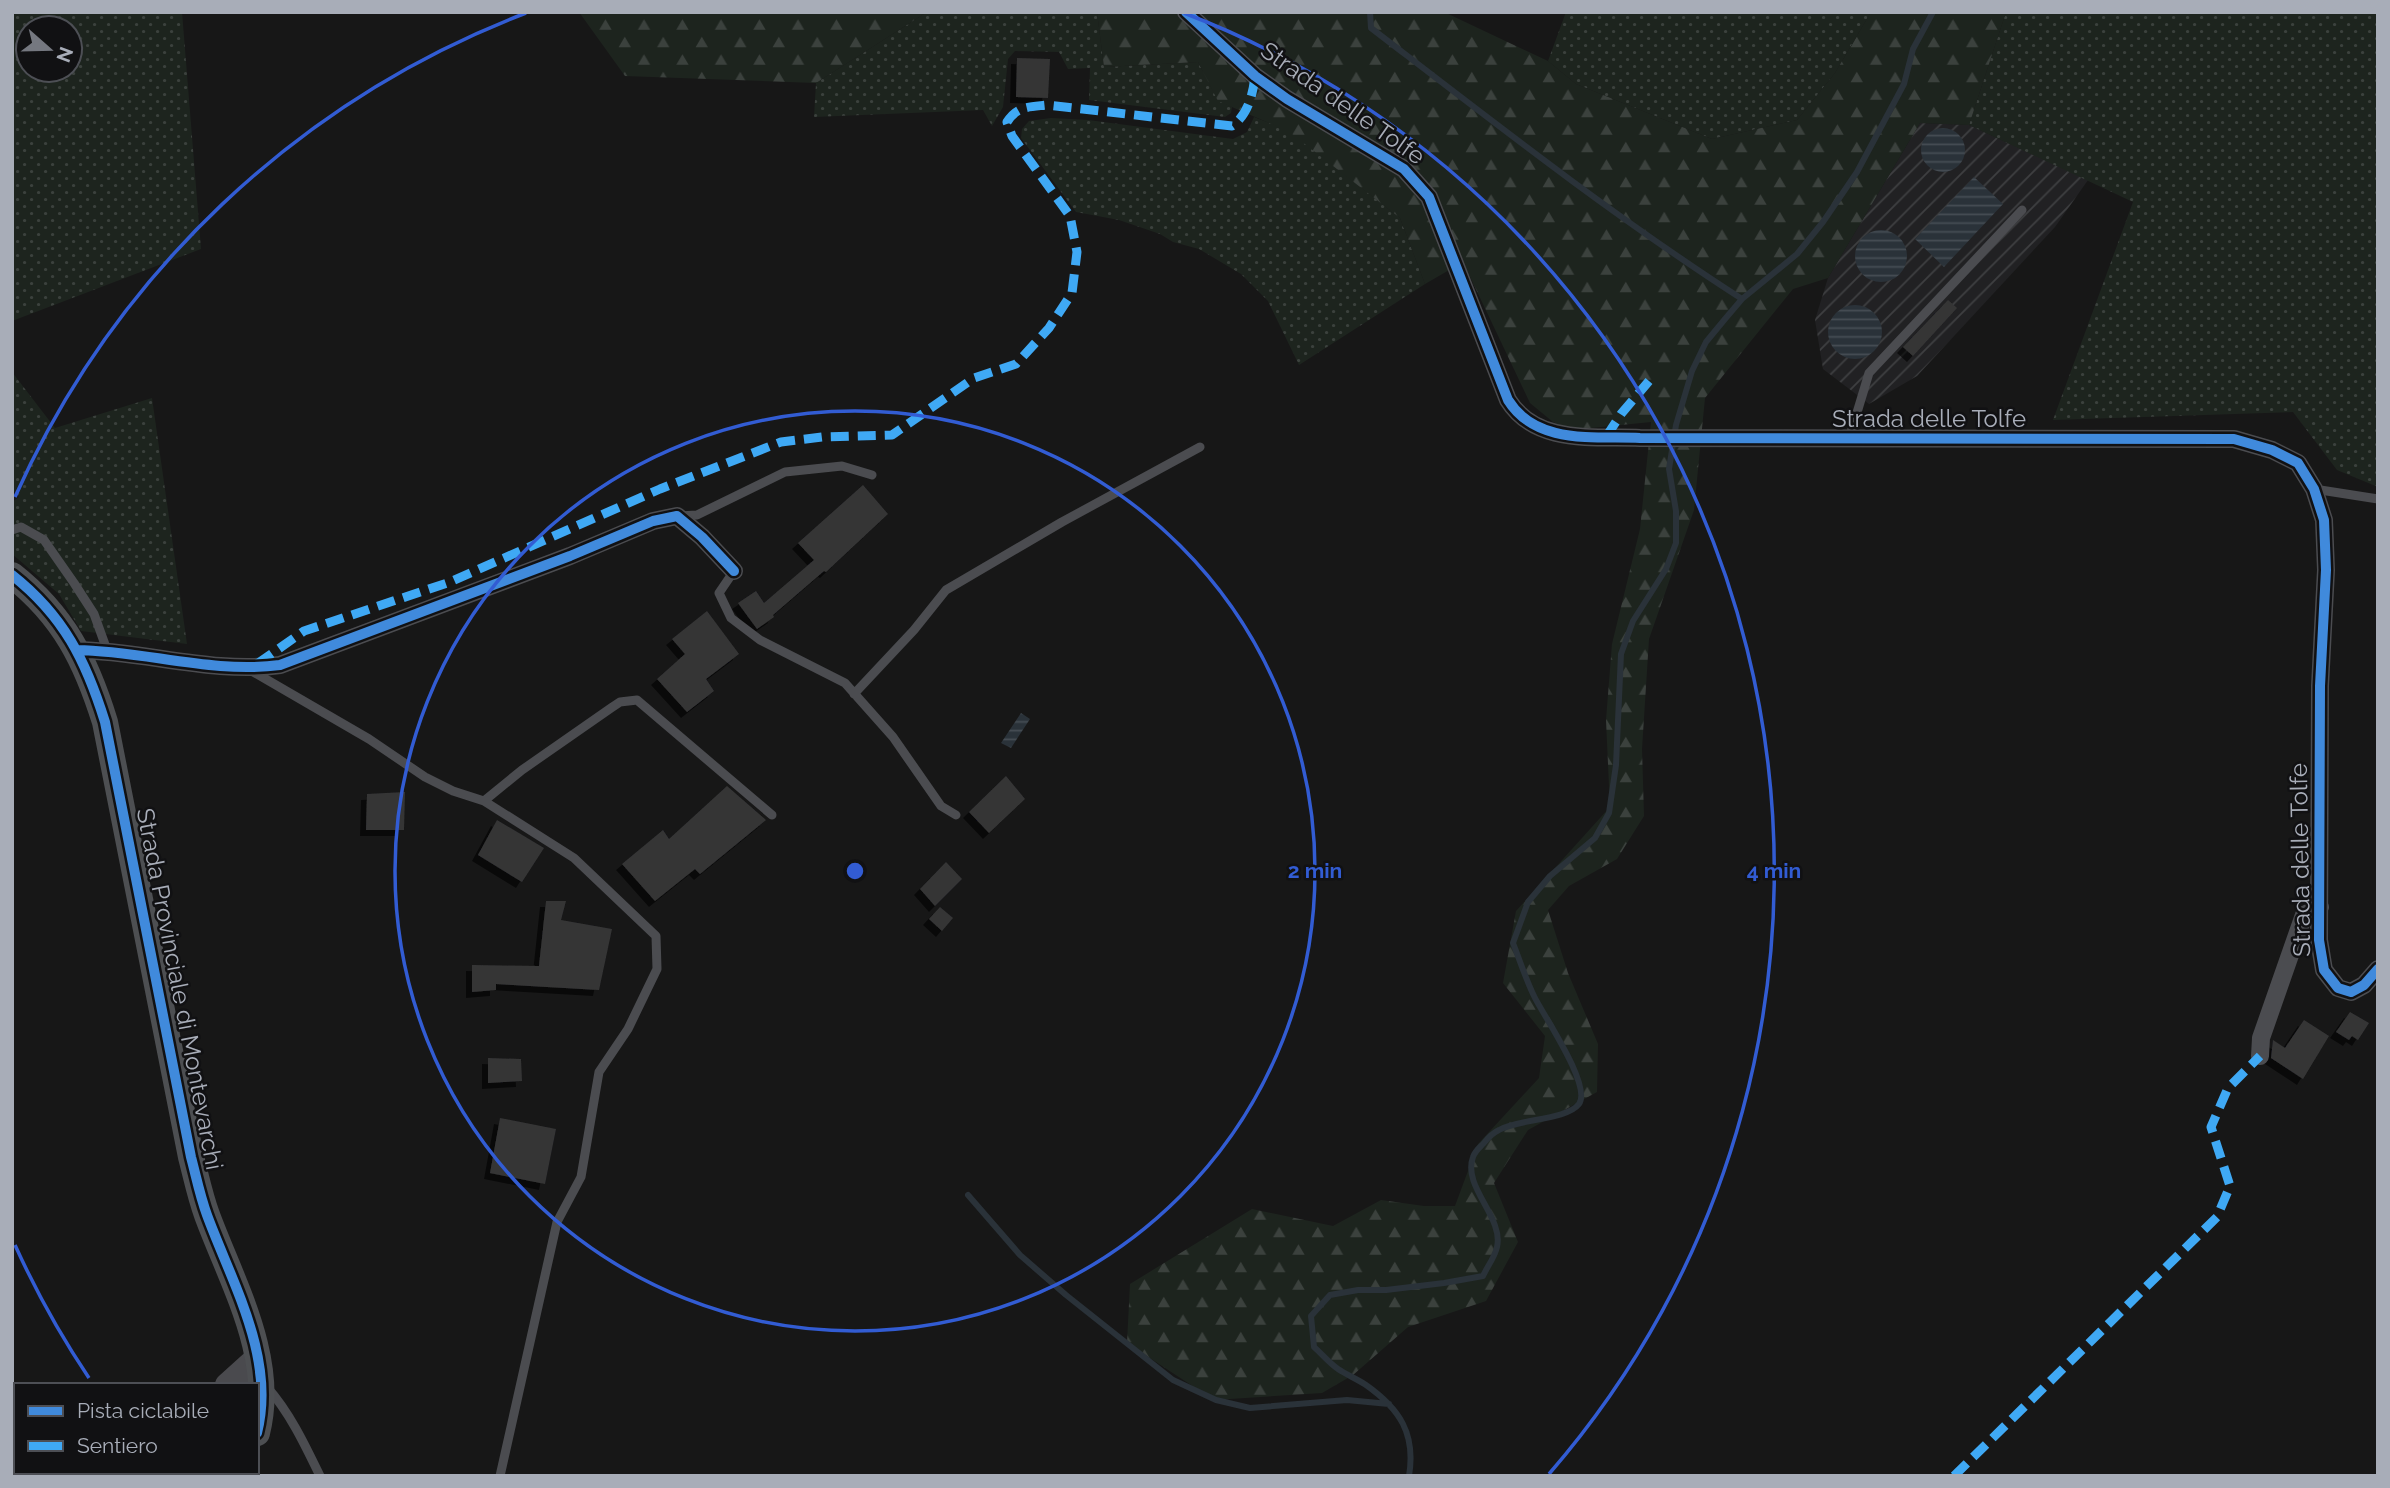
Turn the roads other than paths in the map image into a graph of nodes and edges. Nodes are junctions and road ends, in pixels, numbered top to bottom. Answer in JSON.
{"nodes":[{"id":1,"x":1186,"y":12,"type":"edge"},
{"id":2,"x":2022,"y":210,"type":"dead end"},
{"id":3,"x":1849,"y":439,"type":"junction"},
{"id":4,"x":1200,"y":447,"type":"dead end"},
{"id":5,"x":872,"y":475,"type":"dead end"},
{"id":6,"x":2314,"y":489,"type":"junction"},
{"id":7,"x":2378,"y":499,"type":"edge"},
{"id":8,"x":677,"y":516,"type":"junction"},
{"id":9,"x":12,"y":530,"type":"edge"},
{"id":10,"x":734,"y":571,"type":"joint"},
{"id":11,"x":12,"y":575,"type":"edge"},
{"id":12,"x":77,"y":650,"type":"junction"},
{"id":13,"x":107,"y":650,"type":"junction"},
{"id":14,"x":249,"y":669,"type":"junction"},
{"id":15,"x":855,"y":695,"type":"junction"},
{"id":16,"x":484,"y":801,"type":"junction"},
{"id":17,"x":772,"y":815,"type":"dead end"},
{"id":18,"x":956,"y":815,"type":"dead end"},
{"id":19,"x":2320,"y":907,"type":"junction"},
{"id":20,"x":2378,"y":969,"type":"edge"},
{"id":21,"x":2260,"y":1056,"type":"dead end"},
{"id":22,"x":260,"y":1368,"type":"junction"},
{"id":23,"x":231,"y":1383,"type":"edge"},
{"id":24,"x":259,"y":1422,"type":"edge"},
{"id":25,"x":320,"y":1476,"type":"edge"},
{"id":26,"x":500,"y":1476,"type":"edge"}],
"edges":[{"from":1,"to":3,"type":"street","name":"Strada delle Tolfe"},
{"from":2,"to":3,"type":"lane"},
{"from":3,"to":6,"type":"street","name":"Strada delle Tolfe"},
{"from":4,"to":15,"type":"lane"},
{"from":5,"to":8,"type":"lane"},
{"from":6,"to":7,"type":"lane"},
{"from":6,"to":19,"type":"street","name":"Strada delle Tolfe"},
{"from":8,"to":10,"type":"street"},
{"from":8,"to":14,"type":"street"},
{"from":9,"to":13,"type":"lane"},
{"from":10,"to":15,"type":"lane"},
{"from":11,"to":12,"type":"main road","name":"Strada Provinciale di Montevarchi"},
{"from":12,"to":13,"type":"street"},
{"from":12,"to":22,"type":"main road","name":"Strada Provinciale di Montevarchi"},
{"from":13,"to":14,"type":"street"},
{"from":14,"to":16,"type":"lane"},
{"from":15,"to":18,"type":"lane"},
{"from":16,"to":17,"type":"lane"},
{"from":16,"to":26,"type":"lane"},
{"from":19,"to":20,"type":"street","name":"Strada delle Tolfe"},
{"from":19,"to":21,"type":"street"},
{"from":22,"to":23,"type":"street"},
{"from":22,"to":24,"type":"main road","name":"Strada Provinciale di Montevarchi"},
{"from":22,"to":25,"type":"lane"}]}
